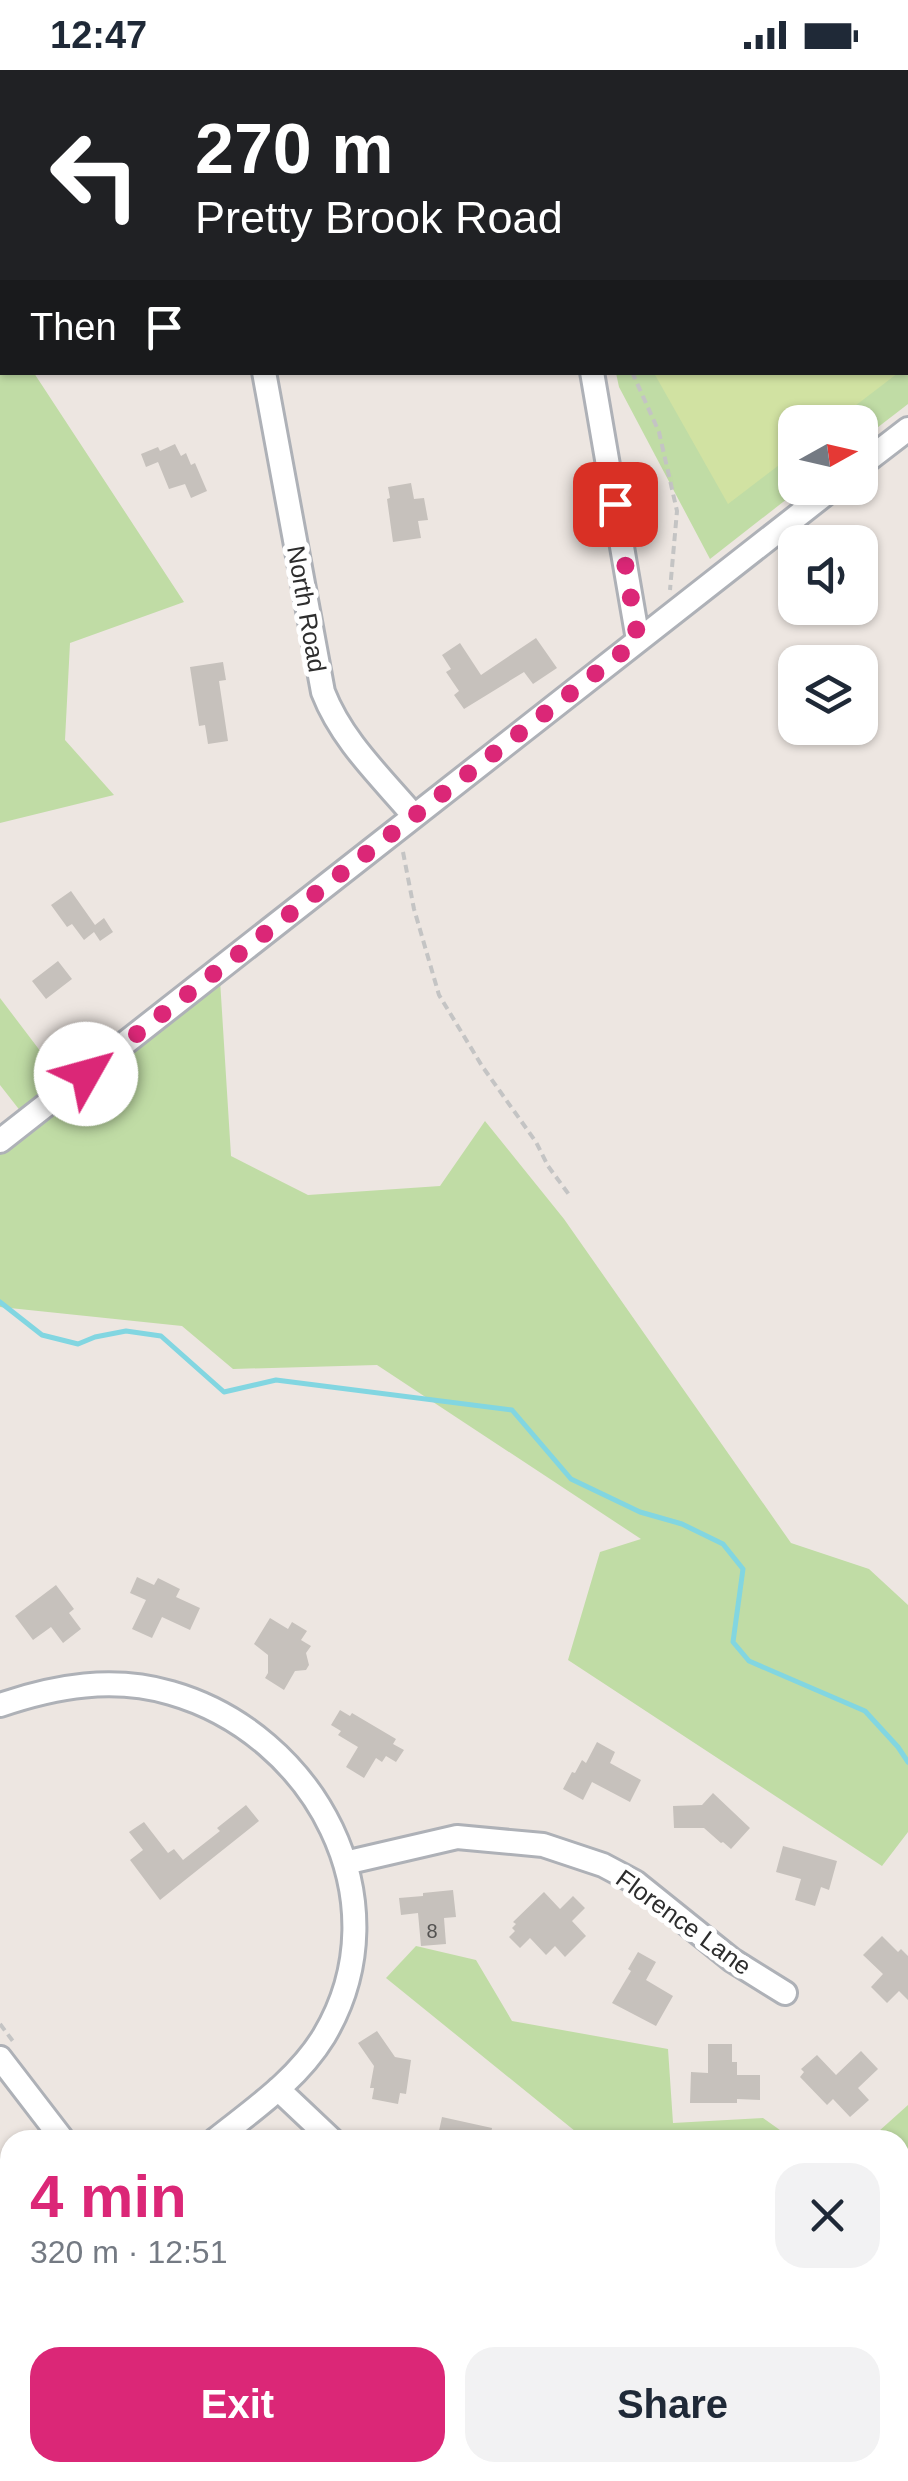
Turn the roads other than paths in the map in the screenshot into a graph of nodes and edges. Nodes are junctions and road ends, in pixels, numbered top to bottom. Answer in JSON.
{"nodes":[{"id":1,"x":265,"y":375,"type":"edge"},
{"id":2,"x":593,"y":375,"type":"edge"},
{"id":3,"x":908,"y":429,"type":"edge"},
{"id":4,"x":878,"y":463,"type":"edge"},
{"id":5,"x":827,"y":505,"type":"edge"},
{"id":6,"x":638,"y":640,"type":"junction"},
{"id":7,"x":414,"y":816,"type":"junction"},
{"id":8,"x":0,"y":1141,"type":"edge"},
{"id":9,"x":0,"y":1705,"type":"edge"},
{"id":10,"x":345,"y":1863,"type":"junction"},
{"id":11,"x":785,"y":1993,"type":"dead end"},
{"id":12,"x":0,"y":2058,"type":"edge"},
{"id":13,"x":278,"y":2089,"type":"junction"},
{"id":14,"x":54,"y":2130,"type":"edge"},
{"id":15,"x":227,"y":2130,"type":"edge"},
{"id":16,"x":321,"y":2130,"type":"edge"}],
"edges":[{"from":1,"to":7,"type":"street","name":"North Road"},
{"from":2,"to":6,"type":"street"},
{"from":3,"to":4,"type":"street"},
{"from":5,"to":6,"type":"street"},
{"from":6,"to":7,"type":"street"},
{"from":7,"to":8,"type":"street"},
{"from":9,"to":10,"type":"street"},
{"from":10,"to":11,"type":"street","name":"Florence Lane"},
{"from":10,"to":13,"type":"street"},
{"from":12,"to":14,"type":"street"},
{"from":13,"to":15,"type":"street"},
{"from":13,"to":16,"type":"street"}]}
